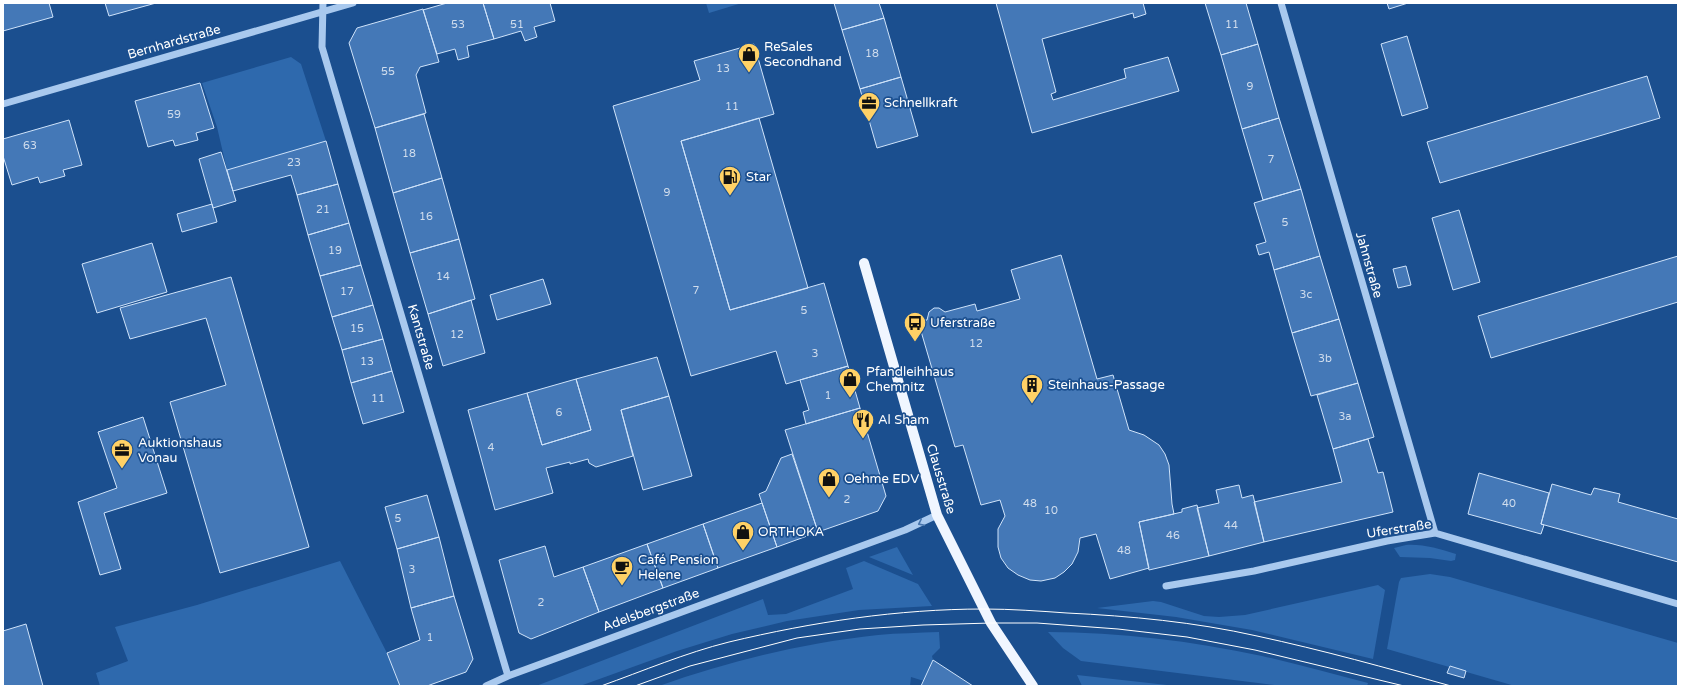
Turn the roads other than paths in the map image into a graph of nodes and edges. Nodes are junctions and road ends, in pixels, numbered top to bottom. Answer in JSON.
{"nodes":[{"id":1,"x":323,"y":3,"type":"edge"},
{"id":2,"x":352,"y":3,"type":"edge"},
{"id":3,"x":1281,"y":3,"type":"edge"},
{"id":4,"x":323,"y":12,"type":"junction"},
{"id":5,"x":3,"y":104,"type":"edge"},
{"id":6,"x":864,"y":263,"type":"dead end"},
{"id":7,"x":936,"y":515,"type":"junction"},
{"id":8,"x":1435,"y":533,"type":"junction"},
{"id":9,"x":1166,"y":586,"type":"dead end"},
{"id":10,"x":1678,"y":604,"type":"edge"},
{"id":11,"x":508,"y":676,"type":"junction"},
{"id":12,"x":486,"y":686,"type":"edge"},
{"id":13,"x":1033,"y":686,"type":"edge"}],
"edges":[{"from":1,"to":4,"type":"street","name":"Kantstraße"},
{"from":2,"to":4,"type":"street","name":"Bernhardstraße"},
{"from":3,"to":8,"type":"street","name":"Jahnstraße"},
{"from":4,"to":5,"type":"street","name":"Bernhardstraße"},
{"from":4,"to":11,"type":"street","name":"Kantstraße"},
{"from":6,"to":7,"type":"main road","name":"Clausstraße"},
{"from":7,"to":11,"type":"street","name":"Adelsbergstraße","one_way":true},
{"from":7,"to":13,"type":"main road","name":"Clausstraße"},
{"from":8,"to":9,"type":"street","name":"Uferstraße"},
{"from":8,"to":10,"type":"street","name":"Uferstraße"},
{"from":11,"to":12,"type":"street","name":"Adelsbergstraße"}]}
